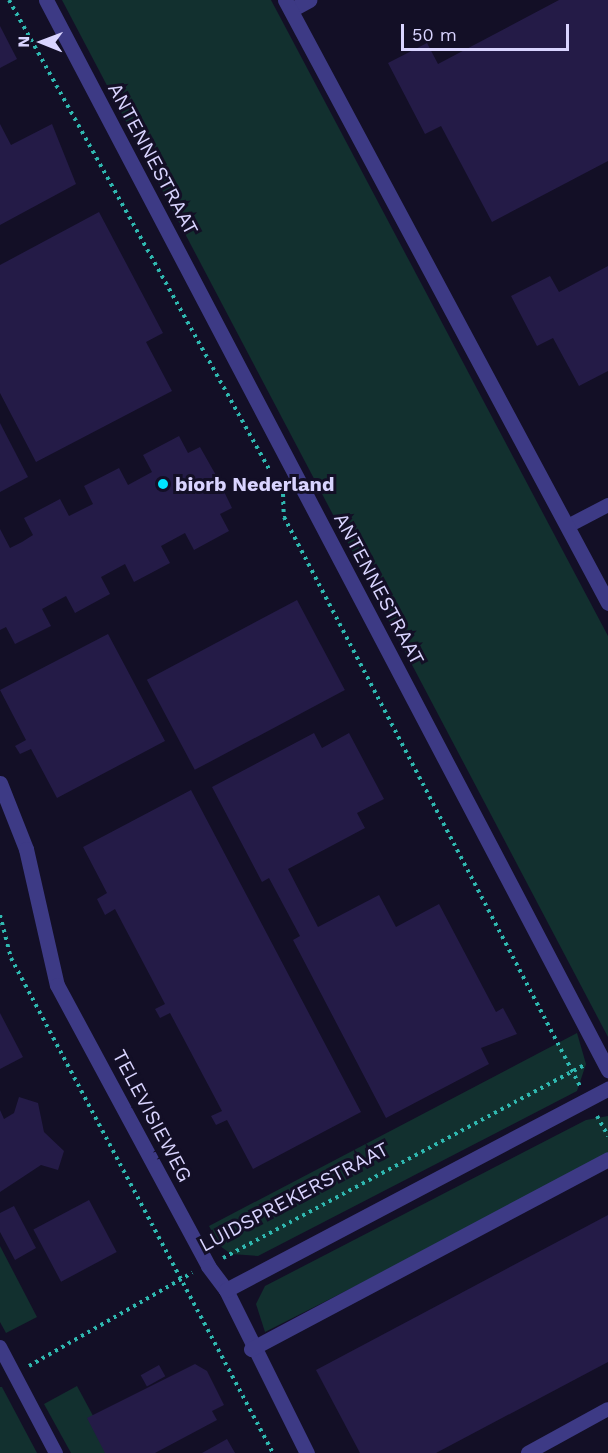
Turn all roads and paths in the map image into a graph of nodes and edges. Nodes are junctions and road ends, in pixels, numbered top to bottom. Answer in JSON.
{"nodes":[{"id":1,"x":9,"y":0,"type":"edge"},
{"id":2,"x":46,"y":0,"type":"edge"},
{"id":3,"x":309,"y":0,"type":"edge"},
{"id":4,"x":288,"y":5,"type":"edge"},
{"id":5,"x":273,"y":476,"type":"dead end"},
{"id":6,"x":278,"y":486,"type":"dead end"},
{"id":7,"x":608,"y":505,"type":"edge"},
{"id":8,"x":568,"y":526,"type":"junction"},
{"id":9,"x":608,"y":603,"type":"edge"},
{"id":10,"x":0,"y":783,"type":"edge"},
{"id":11,"x":0,"y":915,"type":"edge"},
{"id":12,"x":600,"y":1054,"type":"junction"},
{"id":13,"x":608,"y":1070,"type":"edge"},
{"id":14,"x":573,"y":1073,"type":"junction"},
{"id":15,"x":608,"y":1089,"type":"edge"},
{"id":16,"x":587,"y":1098,"type":"junction"},
{"id":17,"x":608,"y":1136,"type":"edge"},
{"id":18,"x":608,"y":1158,"type":"edge"},
{"id":19,"x":208,"y":1266,"type":"junction"},
{"id":20,"x":181,"y":1279,"type":"junction"},
{"id":21,"x":226,"y":1290,"type":"junction"},
{"id":22,"x":0,"y":1347,"type":"edge"},
{"id":23,"x":251,"y":1349,"type":"junction"},
{"id":24,"x":15,"y":1374,"type":"junction"},
{"id":25,"x":608,"y":1409,"type":"edge"},
{"id":26,"x":56,"y":1453,"type":"edge"},
{"id":27,"x":273,"y":1453,"type":"edge"},
{"id":28,"x":308,"y":1453,"type":"edge"},
{"id":29,"x":528,"y":1453,"type":"edge"}],
"edges":[{"from":1,"to":5,"type":"path"},
{"from":2,"to":12,"type":"street","name":"ANTENNESTRAAT"},
{"from":3,"to":4,"type":"street"},
{"from":4,"to":8,"type":"street"},
{"from":6,"to":14,"type":"path"},
{"from":7,"to":8,"type":"lane"},
{"from":8,"to":9,"type":"street"},
{"from":10,"to":19,"type":"street","name":"TELEVISIEWEG"},
{"from":11,"to":20,"type":"path"},
{"from":12,"to":13,"type":"street","name":"ANTENNESTRAAT"},
{"from":12,"to":14,"type":"path","name":"LUIDSPREKERSTRAAT"},
{"from":14,"to":16,"type":"path"},
{"from":14,"to":19,"type":"path","name":"LUIDSPREKERSTRAAT"},
{"from":15,"to":16,"type":"street"},
{"from":16,"to":17,"type":"path"},
{"from":16,"to":21,"type":"street"},
{"from":18,"to":23,"type":"street"},
{"from":19,"to":20,"type":"path","name":"LUIDSPREKERSTRAAT"},
{"from":19,"to":21,"type":"street","name":"TELEVISIEWEG"},
{"from":20,"to":24,"type":"path","name":"LUIDSPREKERSTRAAT"},
{"from":20,"to":27,"type":"path"},
{"from":21,"to":23,"type":"street","name":"TELEVISIEWEG"},
{"from":22,"to":24,"type":"lane"},
{"from":23,"to":28,"type":"street","name":"TELEVISIEWEG"},
{"from":24,"to":26,"type":"lane"},
{"from":25,"to":29,"type":"lane"}]}
